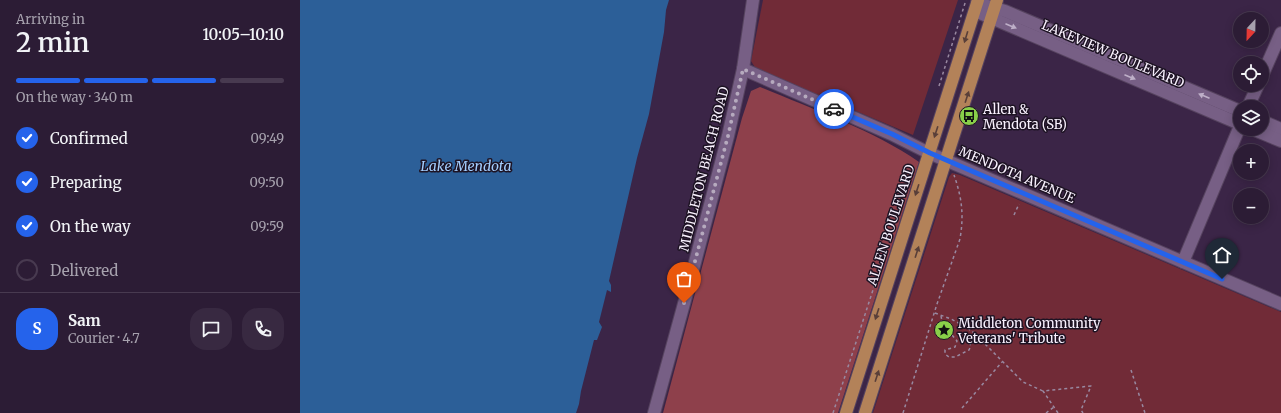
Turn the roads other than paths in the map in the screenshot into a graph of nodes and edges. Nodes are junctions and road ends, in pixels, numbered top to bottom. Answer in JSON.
{"nodes":[{"id":1,"x":753,"y":0,"type":"edge"},
{"id":2,"x":974,"y":3,"type":"edge"},
{"id":3,"x":995,"y":8,"type":"edge"},
{"id":4,"x":1281,"y":33,"type":"edge"},
{"id":5,"x":1269,"y":60,"type":"edge"},
{"id":6,"x":743,"y":69,"type":"junction"},
{"id":7,"x":1233,"y":108,"type":"edge"},
{"id":8,"x":1233,"y":122,"type":"edge"},
{"id":9,"x":1269,"y":124,"type":"edge"},
{"id":10,"x":1281,"y":129,"type":"edge"},
{"id":11,"x":1235,"y":136,"type":"edge"},
{"id":12,"x":1269,"y":136,"type":"edge"},
{"id":13,"x":1281,"y":141,"type":"edge"},
{"id":14,"x":930,"y":153,"type":"junction"},
{"id":15,"x":946,"y":160,"type":"junction"},
{"id":16,"x":1183,"y":262,"type":"junction"},
{"id":17,"x":1281,"y":304,"type":"edge"},
{"id":18,"x":654,"y":413,"type":"edge"},
{"id":19,"x":846,"y":413,"type":"edge"},
{"id":20,"x":865,"y":413,"type":"edge"}],
"edges":[{"from":1,"to":6,"type":"street","name":"MIDDLETON BEACH ROAD"},
{"from":2,"to":3,"type":"street","name":"LAKEVIEW BOULEVARD"},
{"from":2,"to":14,"type":"main road","name":"ALLEN BOULEVARD","one_way":true},
{"from":7,"to":3,"type":"street","name":"LAKEVIEW BOULEVARD","one_way":true},
{"from":3,"to":8,"type":"street","name":"LAKEVIEW BOULEVARD","one_way":true},
{"from":15,"to":3,"type":"main road","one_way":true},
{"from":4,"to":5,"type":"street"},
{"from":6,"to":14,"type":"street","name":"MENDOTA AVENUE"},
{"from":6,"to":18,"type":"street","name":"MIDDLETON BEACH ROAD"},
{"from":9,"to":10,"type":"street"},
{"from":11,"to":16,"type":"street"},
{"from":12,"to":13,"type":"street"},
{"from":14,"to":15,"type":"street","name":"MENDOTA AVENUE"},
{"from":14,"to":19,"type":"main road","name":"ALLEN BOULEVARD","one_way":true},
{"from":15,"to":16,"type":"street","name":"MENDOTA AVENUE"},
{"from":20,"to":15,"type":"main road","one_way":true},
{"from":16,"to":17,"type":"street","name":"MENDOTA AVENUE"}]}
